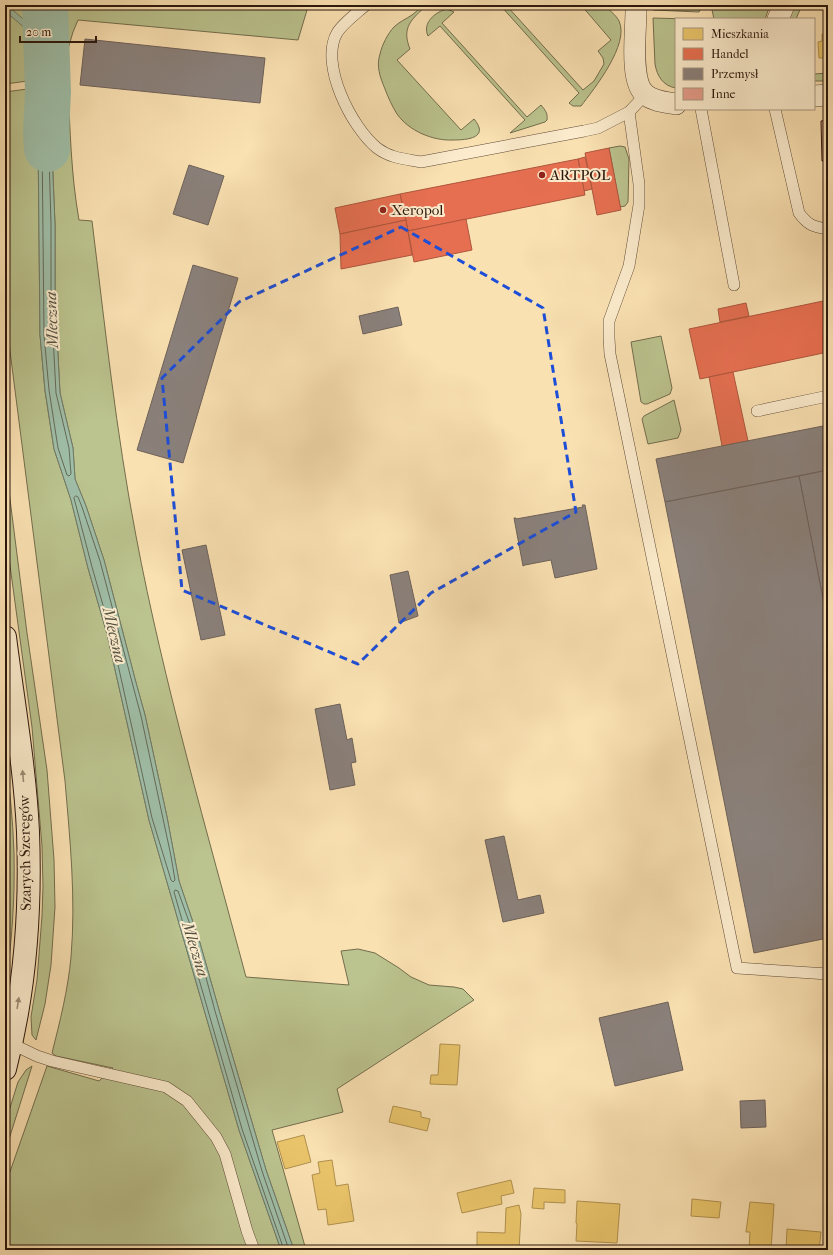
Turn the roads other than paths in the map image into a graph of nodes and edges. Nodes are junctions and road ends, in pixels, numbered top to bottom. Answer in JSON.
{"nodes":[{"id":1,"x":366,"y":5,"type":"edge"},
{"id":2,"x":636,"y":5,"type":"edge"},
{"id":3,"x":784,"y":5,"type":"edge"},
{"id":4,"x":778,"y":18,"type":"edge"},
{"id":5,"x":645,"y":95,"type":"junction"},
{"id":6,"x":815,"y":96,"type":"edge"},
{"id":7,"x":828,"y":96,"type":"edge"},
{"id":8,"x":675,"y":104,"type":"edge"},
{"id":9,"x":701,"y":110,"type":"edge"},
{"id":10,"x":775,"y":110,"type":"edge"},
{"id":11,"x":629,"y":112,"type":"junction"},
{"id":12,"x":828,"y":229,"type":"edge"},
{"id":13,"x":734,"y":285,"type":"dead end"},
{"id":14,"x":828,"y":396,"type":"edge"},
{"id":15,"x":757,"y":411,"type":"dead end"},
{"id":16,"x":5,"y":636,"type":"edge"},
{"id":17,"x":828,"y":974,"type":"edge"},
{"id":18,"x":12,"y":1044,"type":"junction"},
{"id":19,"x":5,"y":1069,"type":"edge"},
{"id":20,"x":254,"y":1250,"type":"edge"}],
"edges":[{"from":1,"to":11,"type":"lane"},
{"from":2,"to":5,"type":"street"},
{"from":3,"to":4,"type":"street"},
{"from":5,"to":8,"type":"street"},
{"from":5,"to":11,"type":"lane"},
{"from":6,"to":7,"type":"street"},
{"from":9,"to":13,"type":"lane"},
{"from":10,"to":12,"type":"lane"},
{"from":11,"to":17,"type":"lane"},
{"from":14,"to":15,"type":"lane"},
{"from":18,"to":16,"type":"main road","name":"Szarych Szeregów","one_way":true},
{"from":18,"to":19,"type":"main road","name":"Szarych Szeregów"},
{"from":18,"to":20,"type":"lane"}]}
